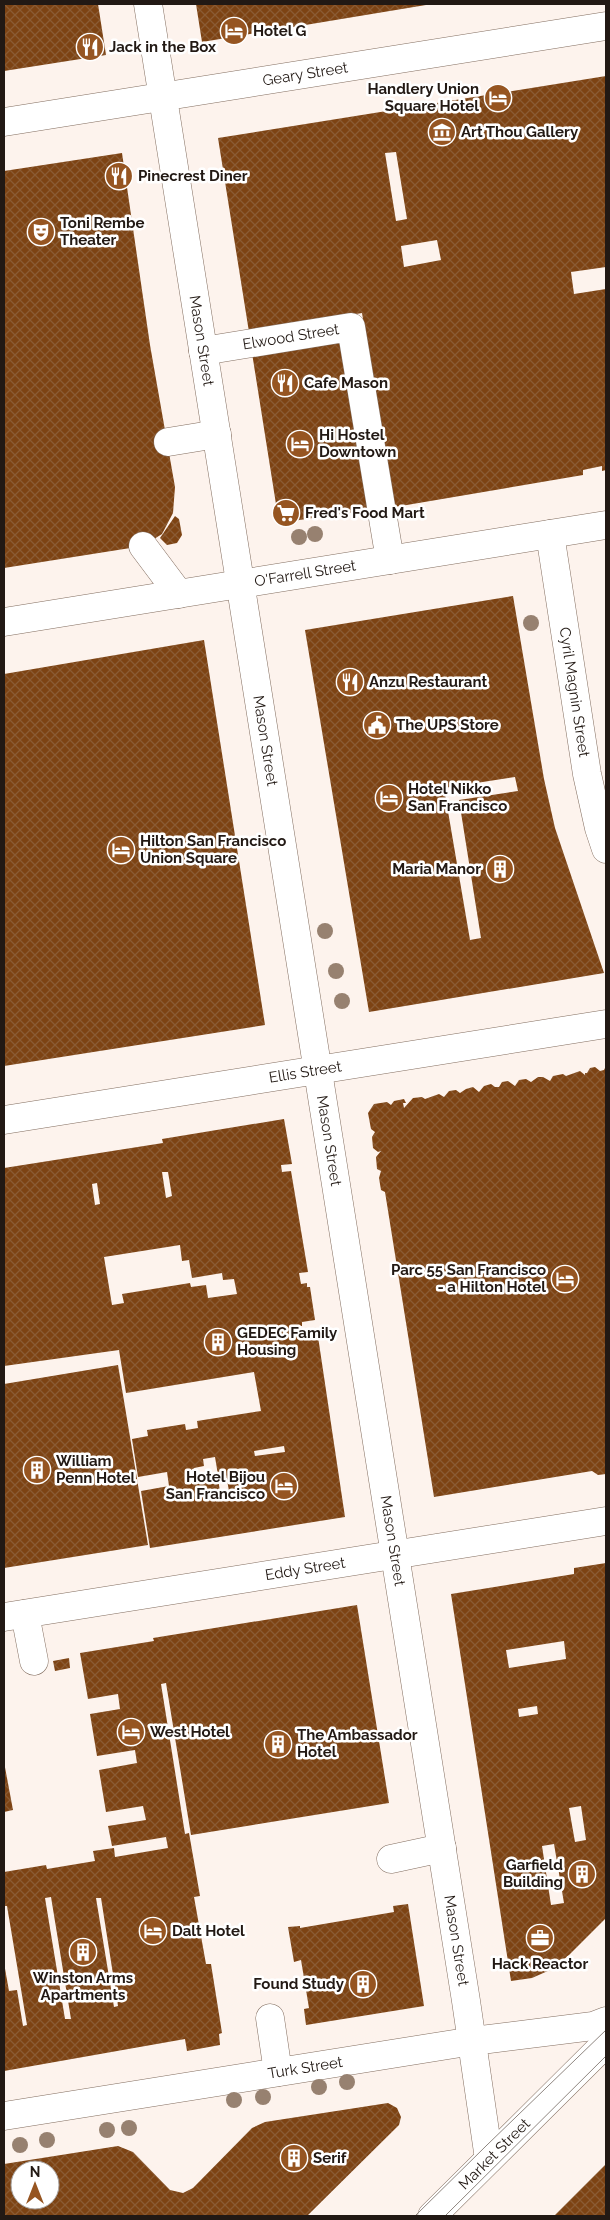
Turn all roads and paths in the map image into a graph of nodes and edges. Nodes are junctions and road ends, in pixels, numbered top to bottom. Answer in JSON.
{"nodes":[{"id":1,"x":148,"y":4,"type":"edge"},
{"id":2,"x":606,"y":26,"type":"edge"},
{"id":3,"x":162,"y":97,"type":"junction"},
{"id":4,"x":4,"y":122,"type":"edge"},
{"id":5,"x":203,"y":351,"type":"junction"},
{"id":6,"x":217,"y":434,"type":"junction"},
{"id":7,"x":168,"y":442,"type":"dead end"},
{"id":8,"x":606,"y":525,"type":"edge"},
{"id":9,"x":550,"y":534,"type":"junction"},
{"id":10,"x":144,"y":546,"type":"dead end"},
{"id":11,"x":390,"y":560,"type":"junction"},
{"id":12,"x":241,"y":585,"type":"junction"},
{"id":13,"x":179,"y":594,"type":"junction"},
{"id":14,"x":4,"y":622,"type":"edge"},
{"id":15,"x":606,"y":849,"type":"edge"},
{"id":16,"x":606,"y":1024,"type":"edge"},
{"id":17,"x":318,"y":1070,"type":"junction"},
{"id":18,"x":4,"y":1120,"type":"edge"},
{"id":19,"x":606,"y":1521,"type":"edge"},
{"id":20,"x":395,"y":1555,"type":"junction"},
{"id":21,"x":14,"y":1615,"type":"edge"},
{"id":22,"x":34,"y":1661,"type":"dead end"},
{"id":23,"x":442,"y":1848,"type":"junction"},
{"id":24,"x":391,"y":1859,"type":"dead end"},
{"id":25,"x":270,"y":2018,"type":"dead end"},
{"id":26,"x":606,"y":2021,"type":"edge"},
{"id":27,"x":472,"y":2041,"type":"junction"},
{"id":28,"x":606,"y":2043,"type":"edge"},
{"id":29,"x":606,"y":2065,"type":"edge"},
{"id":30,"x":278,"y":2072,"type":"junction"},
{"id":31,"x":556,"y":2094,"type":"junction"},
{"id":32,"x":4,"y":2116,"type":"edge"},
{"id":33,"x":489,"y":2159,"type":"junction"},
{"id":34,"x":432,"y":2216,"type":"edge"}],
"edges":[{"from":1,"to":3,"type":"street","name":"Mason Street"},
{"from":2,"to":3,"type":"street","name":"Geary Street"},
{"from":3,"to":4,"type":"street","name":"Geary Street"},
{"from":3,"to":5,"type":"street","name":"Mason Street"},
{"from":5,"to":6,"type":"street","name":"Mason Street"},
{"from":5,"to":11,"type":"street","name":"Elwood Street"},
{"from":6,"to":7,"type":"street"},
{"from":6,"to":12,"type":"street","name":"Mason Street"},
{"from":8,"to":9,"type":"street","name":"O'Farrell Street"},
{"from":9,"to":11,"type":"street","name":"O'Farrell Street"},
{"from":9,"to":15,"type":"street","name":"Cyril Magnin Street"},
{"from":10,"to":13,"type":"street"},
{"from":11,"to":12,"type":"street","name":"O'Farrell Street"},
{"from":12,"to":13,"type":"street","name":"O'Farrell Street"},
{"from":12,"to":17,"type":"street","name":"Mason Street"},
{"from":13,"to":14,"type":"street","name":"O'Farrell Street"},
{"from":16,"to":17,"type":"street","name":"Ellis Street"},
{"from":17,"to":18,"type":"street","name":"Ellis Street"},
{"from":17,"to":20,"type":"street","name":"Mason Street"},
{"from":19,"to":20,"type":"street","name":"Eddy Street"},
{"from":20,"to":21,"type":"street","name":"Eddy Street"},
{"from":20,"to":23,"type":"street","name":"Mason Street"},
{"from":21,"to":22,"type":"street"},
{"from":23,"to":24,"type":"street"},
{"from":23,"to":27,"type":"street","name":"Mason Street"},
{"from":25,"to":30,"type":"street"},
{"from":26,"to":27,"type":"street","name":"Turk Street"},
{"from":27,"to":30,"type":"street","name":"Turk Street"},
{"from":27,"to":33,"type":"street","name":"Mason Street"},
{"from":28,"to":31,"type":"street","name":"Market Street"},
{"from":29,"to":31,"type":"street","name":"Market Street"},
{"from":30,"to":32,"type":"street","name":"Turk Street"},
{"from":31,"to":33,"type":"street","name":"Market Street"},
{"from":33,"to":34,"type":"street","name":"Market Street"}]}
